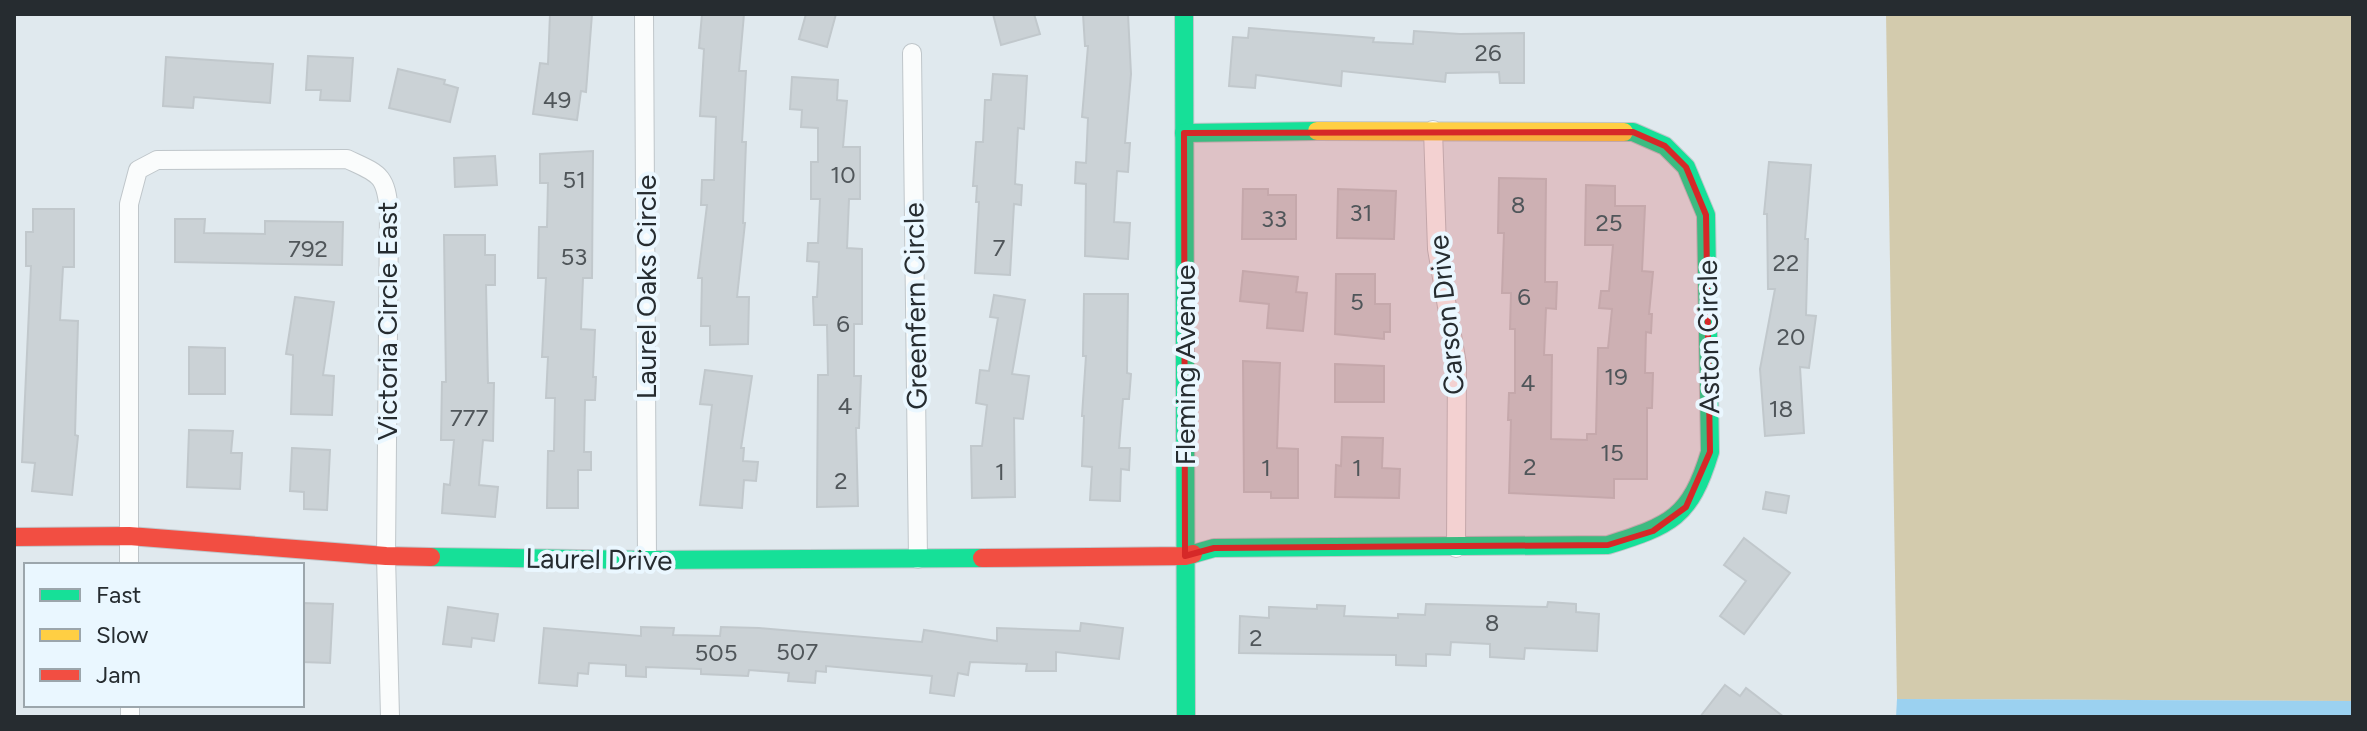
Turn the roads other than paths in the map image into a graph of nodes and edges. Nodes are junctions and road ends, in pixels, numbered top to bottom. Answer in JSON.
{"nodes":[{"id":1,"x":644,"y":14,"type":"edge"},
{"id":2,"x":1184,"y":14,"type":"edge"},
{"id":3,"x":912,"y":53,"type":"dead end"},
{"id":4,"x":1433,"y":130,"type":"junction"},
{"id":5,"x":1184,"y":133,"type":"junction"},
{"id":6,"x":129,"y":536,"type":"junction"},
{"id":7,"x":14,"y":537,"type":"edge"},
{"id":8,"x":1456,"y":548,"type":"junction"},
{"id":9,"x":386,"y":556,"type":"junction"},
{"id":10,"x":1185,"y":556,"type":"junction"},
{"id":11,"x":918,"y":559,"type":"junction"},
{"id":12,"x":647,"y":560,"type":"junction"},
{"id":13,"x":129,"y":563,"type":"edge"},
{"id":14,"x":390,"y":717,"type":"edge"},
{"id":15,"x":1186,"y":717,"type":"edge"}],
"edges":[{"from":1,"to":12,"type":"street","name":"Laurel Oaks Circle"},
{"from":2,"to":5,"type":"street","name":"Fleming Avenue"},
{"from":3,"to":11,"type":"street","name":"Greenfern Circle"},
{"from":4,"to":5,"type":"street","name":"Aston Circle"},
{"from":4,"to":8,"type":"street","name":"Carson Drive"},
{"from":4,"to":8,"type":"street","name":"Aston Circle"},
{"from":5,"to":10,"type":"street","name":"Fleming Avenue"},
{"from":6,"to":7,"type":"street","name":"Laurel Drive"},
{"from":6,"to":9,"type":"street","name":"Laurel Drive"},
{"from":6,"to":9,"type":"street","name":"Victoria Circle East"},
{"from":6,"to":13,"type":"street"},
{"from":8,"to":10,"type":"street","name":"Aston Circle"},
{"from":9,"to":12,"type":"street","name":"Laurel Drive"},
{"from":9,"to":14,"type":"street"},
{"from":10,"to":11,"type":"street","name":"Laurel Drive"},
{"from":10,"to":15,"type":"street","name":"Fleming Avenue"},
{"from":11,"to":12,"type":"street","name":"Laurel Drive"}]}
